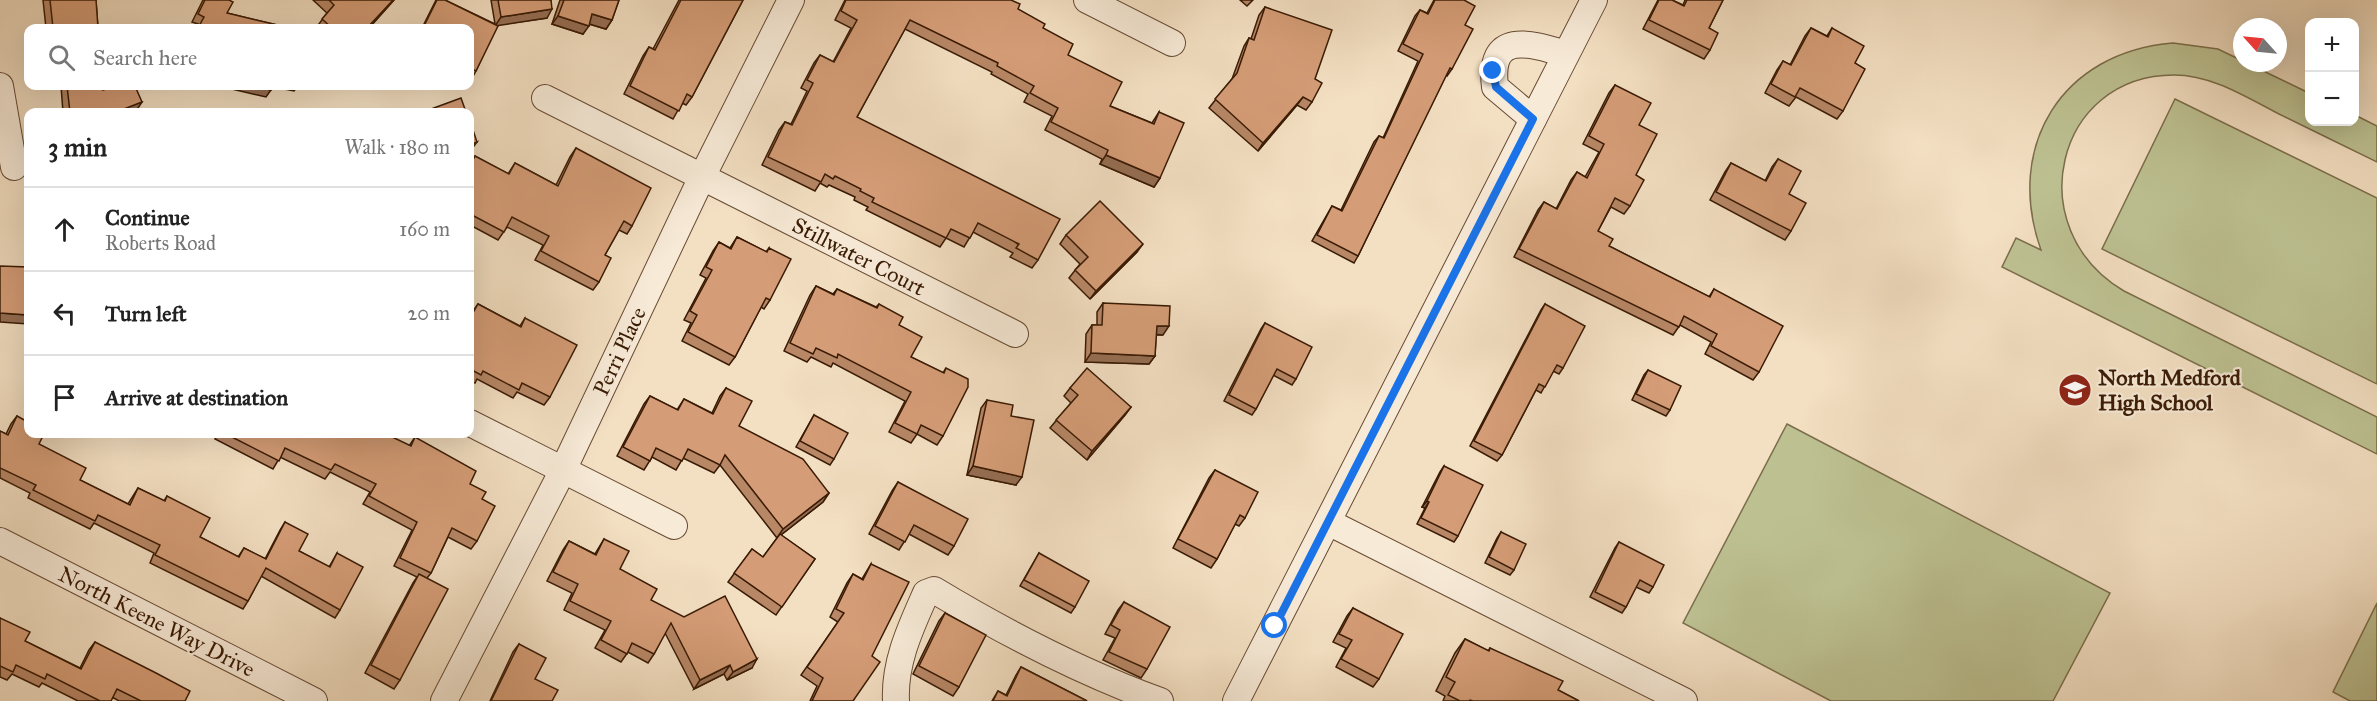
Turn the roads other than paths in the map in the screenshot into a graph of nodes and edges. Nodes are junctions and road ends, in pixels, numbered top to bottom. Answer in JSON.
{"nodes":[{"id":1,"x":791,"y":0,"type":"edge"},
{"id":2,"x":1087,"y":0,"type":"edge"},
{"id":3,"x":1594,"y":0,"type":"edge"},
{"id":4,"x":1172,"y":43,"type":"dead end"},
{"id":5,"x":1566,"y":54,"type":"junction"},
{"id":6,"x":0,"y":86,"type":"edge"},
{"id":7,"x":545,"y":98,"type":"dead end"},
{"id":8,"x":1533,"y":119,"type":"junction"},
{"id":9,"x":14,"y":167,"type":"dead end"},
{"id":10,"x":702,"y":177,"type":"junction"},
{"id":11,"x":1015,"y":334,"type":"dead end"},
{"id":12,"x":474,"y":425,"type":"edge"},
{"id":13,"x":563,"y":470,"type":"junction"},
{"id":14,"x":1328,"y":522,"type":"junction"},
{"id":15,"x":674,"y":526,"type":"dead end"},
{"id":16,"x":0,"y":541,"type":"edge"},
{"id":17,"x":314,"y":701,"type":"edge"},
{"id":18,"x":444,"y":701,"type":"edge"},
{"id":19,"x":896,"y":701,"type":"edge"},
{"id":20,"x":1160,"y":701,"type":"edge"},
{"id":21,"x":1236,"y":701,"type":"edge"},
{"id":22,"x":1684,"y":701,"type":"edge"}],
"edges":[{"from":1,"to":10,"type":"street","name":"Perri Place"},
{"from":2,"to":4,"type":"street"},
{"from":3,"to":5,"type":"street"},
{"from":5,"to":8,"type":"street"},
{"from":5,"to":8,"type":"street"},
{"from":6,"to":9,"type":"street"},
{"from":7,"to":10,"type":"street","name":"Stillwater Court"},
{"from":8,"to":14,"type":"street"},
{"from":10,"to":11,"type":"street","name":"Stillwater Court"},
{"from":10,"to":13,"type":"street","name":"Perri Place"},
{"from":12,"to":13,"type":"street"},
{"from":13,"to":15,"type":"street"},
{"from":13,"to":18,"type":"street","name":"Perri Place"},
{"from":14,"to":21,"type":"street"},
{"from":14,"to":22,"type":"street"},
{"from":16,"to":17,"type":"street","name":"North Keene Way Drive"},
{"from":19,"to":20,"type":"street"}]}
